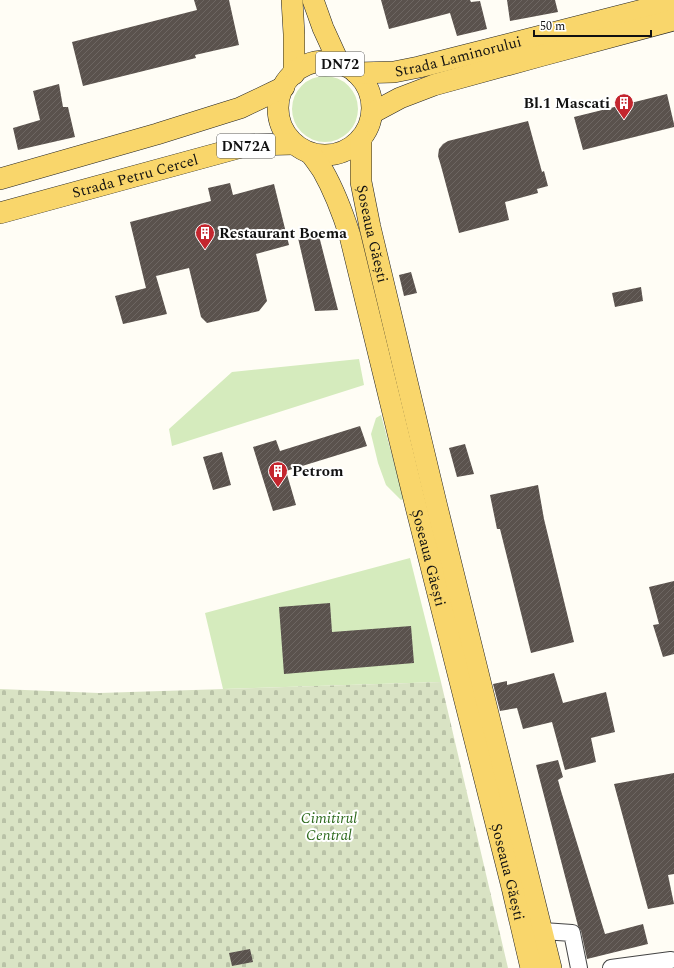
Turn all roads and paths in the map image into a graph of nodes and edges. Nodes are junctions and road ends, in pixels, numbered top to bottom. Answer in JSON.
{"nodes":[{"id":1,"x":292,"y":0,"type":"edge"},
{"id":2,"x":313,"y":0,"type":"edge"},
{"id":3,"x":674,"y":2,"type":"edge"},
{"id":4,"x":674,"y":20,"type":"edge"},
{"id":5,"x":538,"y":46,"type":"junction"},
{"id":6,"x":348,"y":68,"type":"junction"},
{"id":7,"x":289,"y":80,"type":"junction"},
{"id":8,"x":372,"y":113,"type":"junction"},
{"id":9,"x":360,"y":140,"type":"junction"},
{"id":10,"x":302,"y":149,"type":"junction"},
{"id":11,"x":0,"y":179,"type":"edge"},
{"id":12,"x":0,"y":212,"type":"edge"},
{"id":13,"x":408,"y":384,"type":"junction"},
{"id":14,"x":387,"y":389,"type":"junction"},
{"id":15,"x":437,"y":507,"type":"junction"},
{"id":16,"x":417,"y":512,"type":"junction"},
{"id":17,"x":521,"y":885,"type":"junction"},
{"id":18,"x":543,"y":932,"type":"junction"},
{"id":19,"x":671,"y":960,"type":"dead end"},
{"id":20,"x":531,"y":968,"type":"edge"},
{"id":21,"x":551,"y":968,"type":"edge"},
{"id":22,"x":578,"y":968,"type":"edge"},
{"id":23,"x":611,"y":968,"type":"edge"}],
"edges":[{"from":1,"to":7,"type":"main road","number":"DN72"},
{"from":2,"to":6,"type":"main road","number":"DN72"},
{"from":3,"to":5,"type":"main road","name":"Strada Laminorului","number":"DN72"},
{"from":4,"to":5,"type":"main road","name":"Strada Laminorului"},
{"from":5,"to":6,"type":"main road","name":"Strada Laminorului","number":"DN72"},
{"from":5,"to":8,"type":"main road","name":"Strada Laminorului"},
{"from":6,"to":7,"type":"main road","number":"DN72"},
{"from":6,"to":8,"type":"main road","number":"DN72"},
{"from":7,"to":10,"type":"main road","number":"DN72"},
{"from":7,"to":11,"type":"main road","number":"DN72A"},
{"from":8,"to":9,"type":"main road","number":"DN72"},
{"from":9,"to":10,"type":"main road","number":"DN72"},
{"from":9,"to":13,"type":"main road","name":"Șoseaua Găești"},
{"from":10,"to":12,"type":"main road","name":"Strada Petru Cercel","number":"DN72A"},
{"from":10,"to":14,"type":"main road","name":"Șoseaua Găești"},
{"from":13,"to":14,"type":"main road"},
{"from":13,"to":15,"type":"main road","name":"Șoseaua Găești"},
{"from":14,"to":16,"type":"main road","name":"Șoseaua Găești"},
{"from":15,"to":16,"type":"main road"},
{"from":15,"to":17,"type":"main road","name":"Șoseaua Găești"},
{"from":16,"to":17,"type":"main road","name":"Șoseaua Găești"},
{"from":17,"to":18,"type":"main road","name":"Șoseaua Găești"},
{"from":17,"to":20,"type":"main road","name":"Șoseaua Găești"},
{"from":18,"to":21,"type":"main road","name":"Șoseaua Găești"},
{"from":18,"to":22,"type":"street","name":"Șoseaua Găești"},
{"from":19,"to":23,"type":"street"}]}
